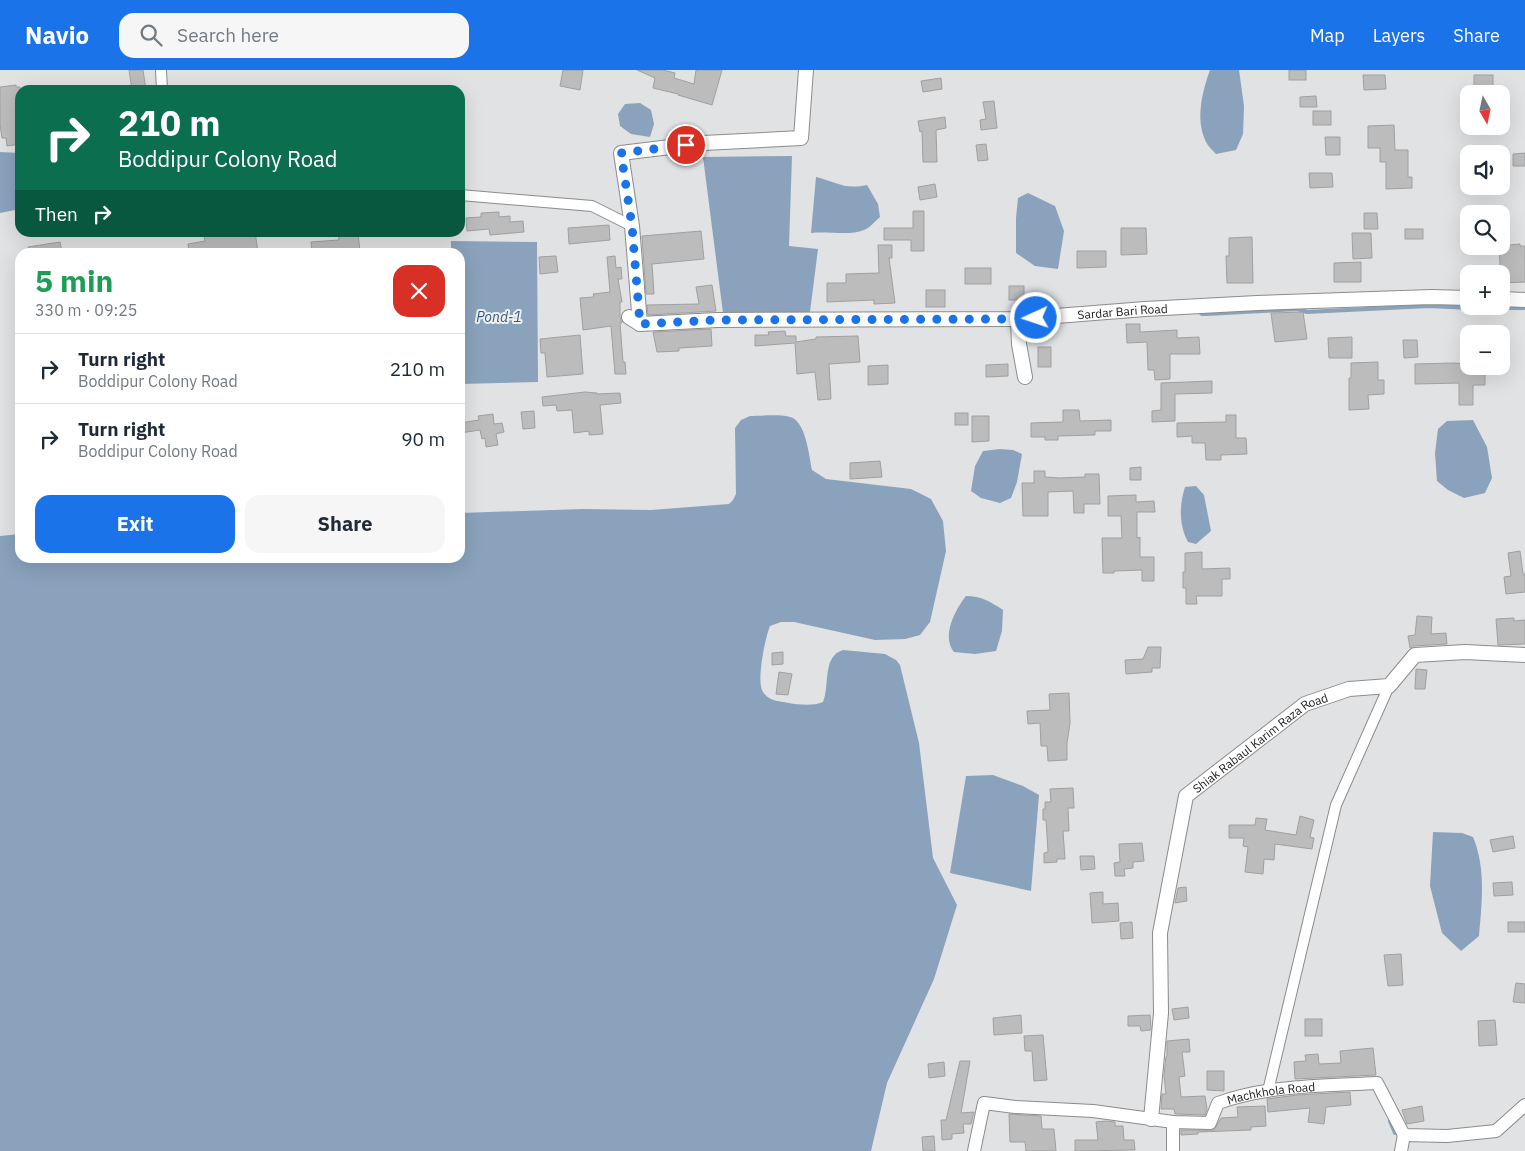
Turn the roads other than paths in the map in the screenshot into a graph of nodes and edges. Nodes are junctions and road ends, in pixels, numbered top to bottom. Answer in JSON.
{"nodes":[{"id":1,"x":161,"y":70,"type":"edge"},
{"id":2,"x":806,"y":70,"type":"edge"},
{"id":3,"x":162,"y":85,"type":"edge"},
{"id":4,"x":465,"y":195,"type":"edge"},
{"id":5,"x":632,"y":226,"type":"junction"},
{"id":6,"x":1460,"y":298,"type":"edge"},
{"id":7,"x":1510,"y":299,"type":"edge"},
{"id":8,"x":1525,"y":300,"type":"edge"},
{"id":9,"x":1018,"y":319,"type":"junction"},
{"id":10,"x":1025,"y":377,"type":"dead end"},
{"id":11,"x":1525,"y":655,"type":"edge"},
{"id":12,"x":1389,"y":686,"type":"junction"},
{"id":13,"x":1268,"y":1091,"type":"junction"},
{"id":14,"x":1525,"y":1105,"type":"edge"},
{"id":15,"x":1151,"y":1119,"type":"junction"},
{"id":16,"x":1173,"y":1122,"type":"junction"},
{"id":17,"x":1404,"y":1135,"type":"junction"},
{"id":18,"x":974,"y":1151,"type":"edge"},
{"id":19,"x":1173,"y":1151,"type":"edge"},
{"id":20,"x":1401,"y":1151,"type":"edge"}],
"edges":[{"from":1,"to":3,"type":"street"},
{"from":2,"to":5,"type":"main road"},
{"from":4,"to":5,"type":"street"},
{"from":5,"to":9,"type":"main road","name":"Sardar Bari Road"},
{"from":6,"to":9,"type":"main road","name":"Sardar Bari Road"},
{"from":7,"to":8,"type":"main road"},
{"from":9,"to":10,"type":"main road"},
{"from":11,"to":12,"type":"main road"},
{"from":12,"to":13,"type":"street"},
{"from":12,"to":15,"type":"main road","name":"Shiak Rabaul Karim Raza Road"},
{"from":13,"to":16,"type":"street","name":"Machkhola Road"},
{"from":13,"to":17,"type":"street","name":"Machkhola Road"},
{"from":14,"to":17,"type":"street"},
{"from":15,"to":16,"type":"street","name":"Machkhola Road"},
{"from":15,"to":18,"type":"street","name":"Machkhola Road"},
{"from":16,"to":19,"type":"street"},
{"from":17,"to":20,"type":"street"}]}
